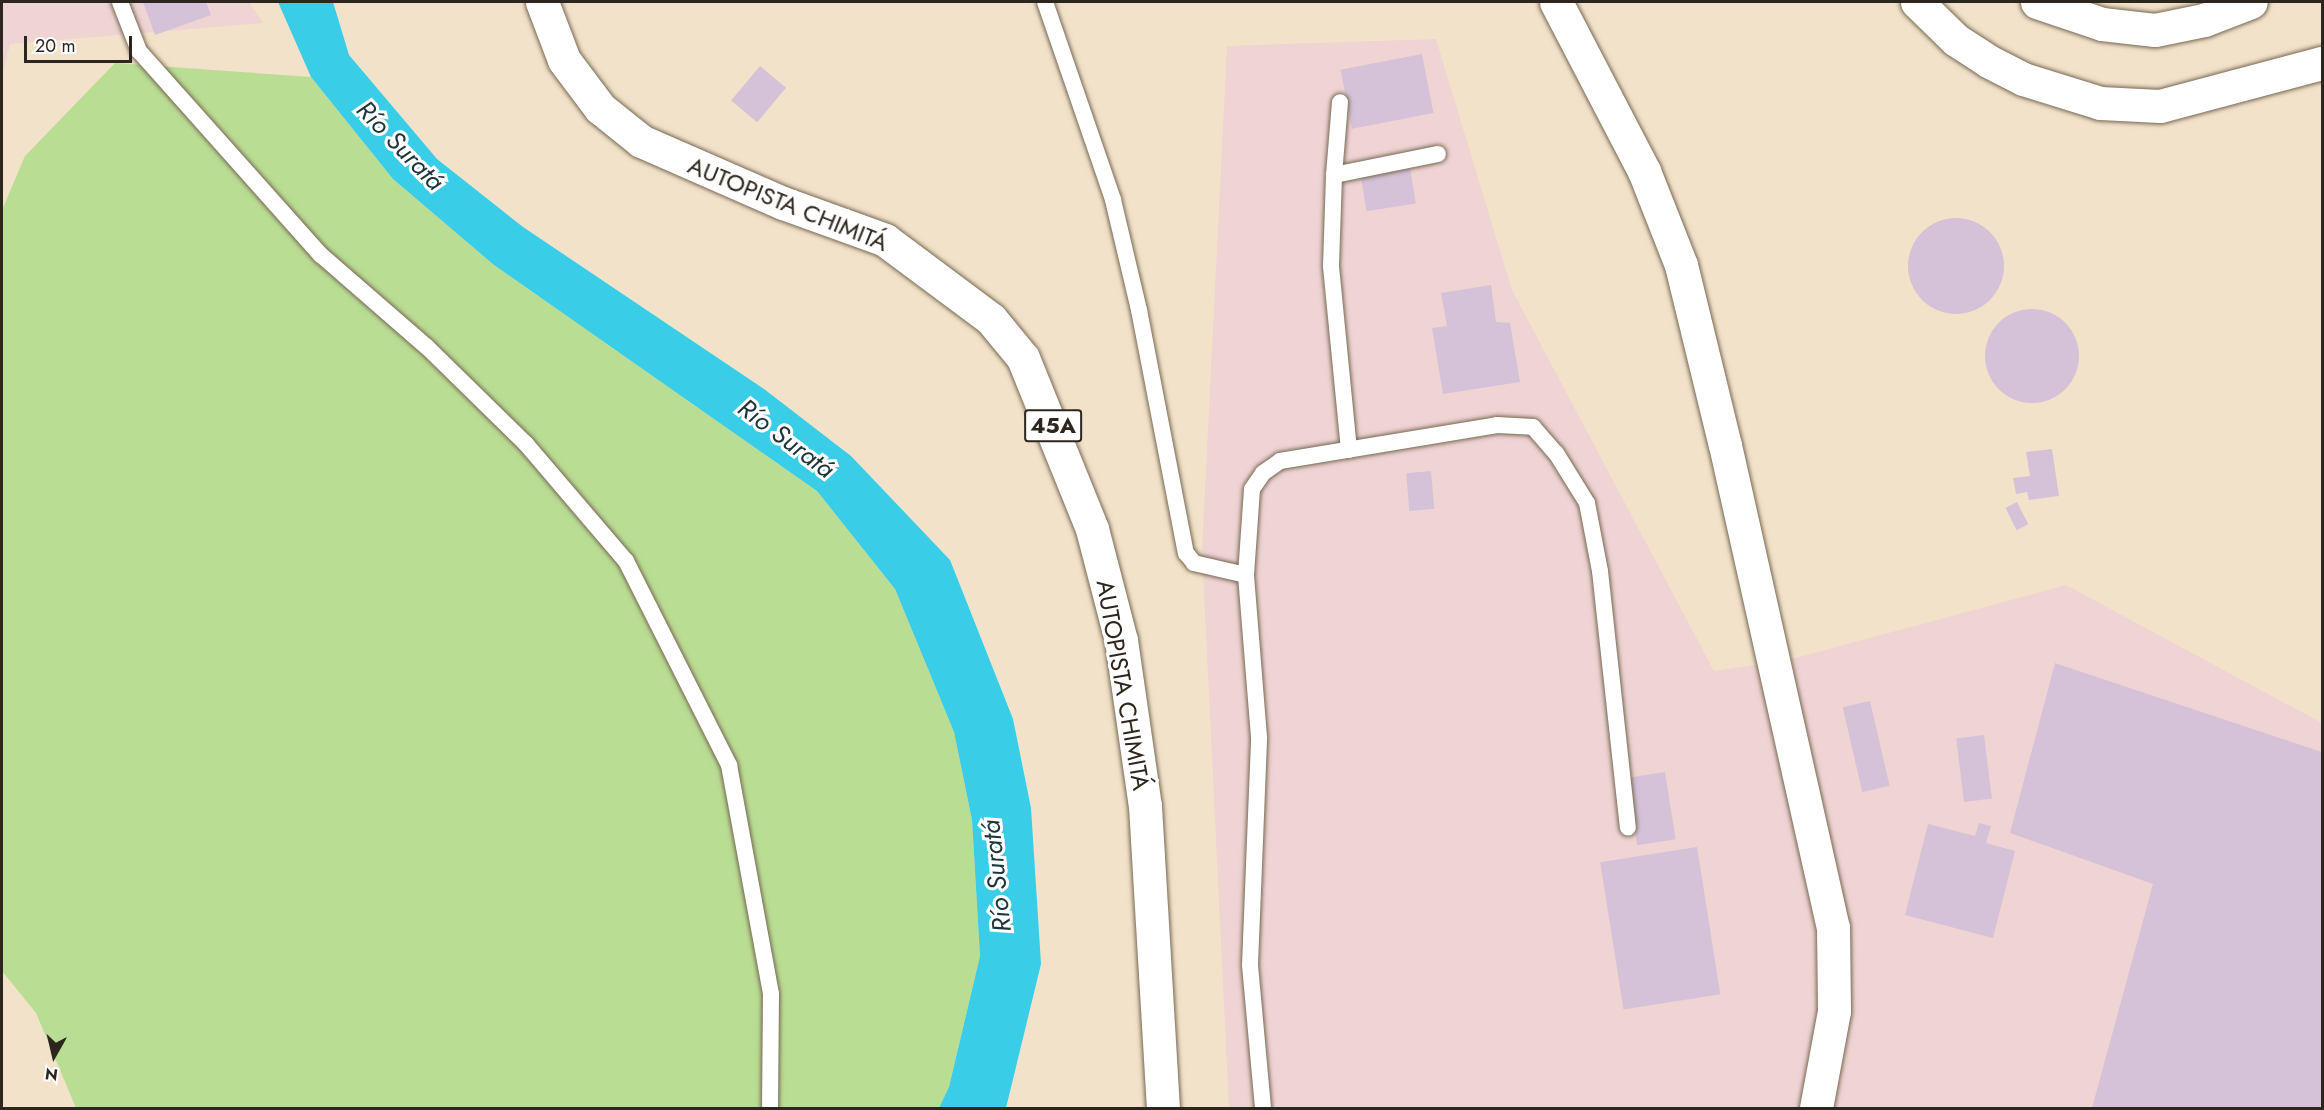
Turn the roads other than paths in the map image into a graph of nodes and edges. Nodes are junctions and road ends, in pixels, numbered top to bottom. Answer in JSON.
{"nodes":[{"id":1,"x":120,"y":2,"type":"edge"},
{"id":2,"x":542,"y":2,"type":"edge"},
{"id":3,"x":1045,"y":2,"type":"edge"},
{"id":4,"x":1557,"y":2,"type":"edge"},
{"id":5,"x":1917,"y":2,"type":"edge"},
{"id":6,"x":2037,"y":2,"type":"edge"},
{"id":7,"x":2251,"y":2,"type":"edge"},
{"id":8,"x":2071,"y":8,"type":"edge"},
{"id":9,"x":2322,"y":63,"type":"edge"},
{"id":10,"x":1340,"y":102,"type":"dead end"},
{"id":11,"x":1438,"y":154,"type":"dead end"},
{"id":12,"x":1334,"y":175,"type":"junction"},
{"id":13,"x":1349,"y":450,"type":"junction"},
{"id":14,"x":1246,"y":575,"type":"junction"},
{"id":15,"x":1628,"y":827,"type":"dead end"},
{"id":16,"x":770,"y":1108,"type":"edge"},
{"id":17,"x":1163,"y":1108,"type":"edge"},
{"id":18,"x":1263,"y":1108,"type":"edge"},
{"id":19,"x":1816,"y":1108,"type":"edge"}],
"edges":[{"from":1,"to":16,"type":"lane"},
{"from":2,"to":17,"type":"main road","name":"AUTOPISTA CHIMITÁ","number":"45A"},
{"from":3,"to":14,"type":"lane"},
{"from":4,"to":19,"type":"main road"},
{"from":5,"to":9,"type":"main road"},
{"from":6,"to":8,"type":"main road"},
{"from":7,"to":8,"type":"main road"},
{"from":10,"to":12,"type":"lane"},
{"from":11,"to":12,"type":"lane"},
{"from":12,"to":13,"type":"lane"},
{"from":13,"to":14,"type":"lane"},
{"from":13,"to":15,"type":"lane"},
{"from":14,"to":18,"type":"lane"}]}
